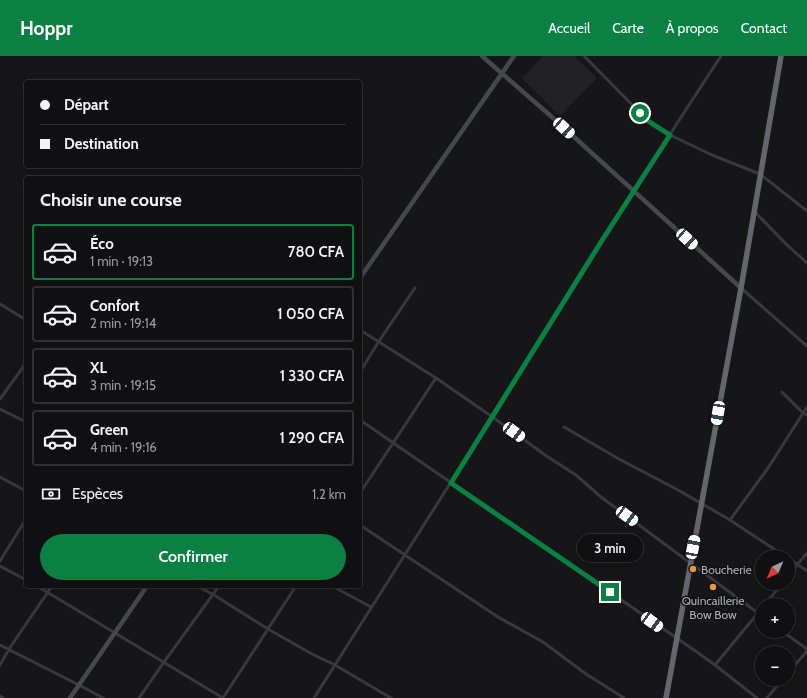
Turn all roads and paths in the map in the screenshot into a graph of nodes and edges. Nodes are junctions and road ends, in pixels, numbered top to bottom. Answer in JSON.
{"nodes":[{"id":1,"x":482,"y":56,"type":"edge"},
{"id":2,"x":514,"y":56,"type":"edge"},
{"id":3,"x":584,"y":56,"type":"edge"},
{"id":4,"x":721,"y":56,"type":"edge"},
{"id":5,"x":781,"y":56,"type":"edge"},
{"id":6,"x":501,"y":73,"type":"junction"},
{"id":7,"x":670,"y":135,"type":"junction"},
{"id":8,"x":760,"y":174,"type":"junction"},
{"id":9,"x":633,"y":190,"type":"junction"},
{"id":10,"x":754,"y":211,"type":"junction"},
{"id":11,"x":807,"y":211,"type":"edge"},
{"id":12,"x":807,"y":263,"type":"edge"},
{"id":13,"x":362,"y":275,"type":"edge"},
{"id":14,"x":415,"y":288,"type":"dead end"},
{"id":15,"x":740,"y":288,"type":"junction"},
{"id":16,"x":0,"y":304,"type":"edge"},
{"id":17,"x":24,"y":319,"type":"edge"},
{"id":18,"x":362,"y":331,"type":"edge"},
{"id":19,"x":379,"y":341,"type":"junction"},
{"id":20,"x":807,"y":346,"type":"edge"},
{"id":21,"x":24,"y":366,"type":"edge"},
{"id":22,"x":362,"y":369,"type":"edge"},
{"id":23,"x":436,"y":378,"type":"junction"},
{"id":24,"x":782,"y":392,"type":"dead end"},
{"id":25,"x":0,"y":399,"type":"edge"},
{"id":26,"x":807,"y":407,"type":"edge"},
{"id":27,"x":0,"y":409,"type":"edge"},
{"id":28,"x":803,"y":413,"type":"junction"},
{"id":29,"x":807,"y":415,"type":"edge"},
{"id":30,"x":492,"y":416,"type":"junction"},
{"id":31,"x":24,"y":421,"type":"edge"},
{"id":32,"x":362,"y":421,"type":"edge"},
{"id":33,"x":564,"y":427,"type":"dead end"},
{"id":34,"x":394,"y":443,"type":"junction"},
{"id":35,"x":0,"y":477,"type":"edge"},
{"id":36,"x":451,"y":483,"type":"junction"},
{"id":37,"x":24,"y":490,"type":"edge"},
{"id":38,"x":362,"y":491,"type":"edge"},
{"id":39,"x":701,"y":503,"type":"junction"},
{"id":40,"x":730,"y":520,"type":"junction"},
{"id":41,"x":24,"y":522,"type":"edge"},
{"id":42,"x":362,"y":526,"type":"edge"},
{"id":43,"x":775,"y":550,"type":"edge"},
{"id":44,"x":807,"y":553,"type":"edge"},
{"id":45,"x":405,"y":554,"type":"junction"},
{"id":46,"x":0,"y":561,"type":"edge"},
{"id":47,"x":690,"y":562,"type":"junction"},
{"id":48,"x":795,"y":562,"type":"edge"},
{"id":49,"x":798,"y":564,"type":"junction"},
{"id":50,"x":0,"y":566,"type":"edge"},
{"id":51,"x":795,"y":568,"type":"edge"},
{"id":52,"x":807,"y":571,"type":"edge"},
{"id":53,"x":24,"y":579,"type":"edge"},
{"id":54,"x":41,"y":588,"type":"edge"},
{"id":55,"x":51,"y":588,"type":"edge"},
{"id":56,"x":146,"y":588,"type":"edge"},
{"id":57,"x":201,"y":588,"type":"edge"},
{"id":58,"x":219,"y":588,"type":"edge"},
{"id":59,"x":295,"y":588,"type":"edge"},
{"id":60,"x":336,"y":588,"type":"edge"},
{"id":61,"x":777,"y":590,"type":"edge"},
{"id":62,"x":48,"y":592,"type":"junction"},
{"id":63,"x":214,"y":595,"type":"junction"},
{"id":64,"x":770,"y":598,"type":"edge"},
{"id":65,"x":371,"y":607,"type":"junction"},
{"id":66,"x":755,"y":611,"type":"edge"},
{"id":67,"x":755,"y":617,"type":"edge"},
{"id":68,"x":268,"y":629,"type":"junction"},
{"id":69,"x":115,"y":633,"type":"junction"},
{"id":70,"x":791,"y":638,"type":"edge"},
{"id":71,"x":676,"y":639,"type":"junction"},
{"id":72,"x":0,"y":645,"type":"edge"},
{"id":73,"x":9,"y":649,"type":"junction"},
{"id":74,"x":807,"y":650,"type":"edge"},
{"id":75,"x":164,"y":662,"type":"junction"},
{"id":76,"x":0,"y":665,"type":"edge"},
{"id":77,"x":335,"y":665,"type":"junction"},
{"id":78,"x":715,"y":665,"type":"junction"},
{"id":79,"x":795,"y":665,"type":"edge"},
{"id":80,"x":79,"y":685,"type":"junction"},
{"id":81,"x":777,"y":686,"type":"edge"},
{"id":82,"x":0,"y":696,"type":"edge"},
{"id":83,"x":3,"y":698,"type":"edge"},
{"id":84,"x":70,"y":698,"type":"edge"},
{"id":85,"x":103,"y":698,"type":"edge"},
{"id":86,"x":140,"y":698,"type":"edge"},
{"id":87,"x":223,"y":698,"type":"edge"},
{"id":88,"x":314,"y":698,"type":"edge"},
{"id":89,"x":391,"y":698,"type":"edge"},
{"id":90,"x":624,"y":698,"type":"edge"},
{"id":91,"x":666,"y":698,"type":"edge"},
{"id":92,"x":757,"y":698,"type":"edge"},
{"id":93,"x":767,"y":698,"type":"edge"}],
"edges":[{"from":1,"to":6,"type":"street"},
{"from":2,"to":6,"type":"street"},
{"from":3,"to":7,"type":"street"},
{"from":4,"to":7,"type":"street"},
{"from":5,"to":8,"type":"highway"},
{"from":6,"to":9,"type":"street"},
{"from":6,"to":13,"type":"street"},
{"from":7,"to":8,"type":"street"},
{"from":7,"to":9,"type":"street"},
{"from":8,"to":10,"type":"highway"},
{"from":8,"to":11,"type":"street"},
{"from":9,"to":15,"type":"street"},
{"from":9,"to":30,"type":"street"},
{"from":10,"to":12,"type":"street"},
{"from":10,"to":15,"type":"highway"},
{"from":14,"to":19,"type":"street"},
{"from":15,"to":20,"type":"street"},
{"from":15,"to":39,"type":"highway"},
{"from":16,"to":17,"type":"street"},
{"from":18,"to":19,"type":"street"},
{"from":19,"to":22,"type":"street"},
{"from":19,"to":23,"type":"street"},
{"from":21,"to":25,"type":"street"},
{"from":23,"to":30,"type":"street"},
{"from":23,"to":34,"type":"street"},
{"from":24,"to":28,"type":"street"},
{"from":26,"to":28,"type":"street"},
{"from":27,"to":31,"type":"street"},
{"from":28,"to":29,"type":"street"},
{"from":28,"to":40,"type":"street"},
{"from":30,"to":36,"type":"street"},
{"from":30,"to":47,"type":"street"},
{"from":32,"to":34,"type":"street"},
{"from":33,"to":39,"type":"street"},
{"from":34,"to":36,"type":"street"},
{"from":34,"to":38,"type":"street"},
{"from":35,"to":37,"type":"street"},
{"from":36,"to":45,"type":"street"},
{"from":36,"to":71,"type":"street"},
{"from":39,"to":40,"type":"street"},
{"from":39,"to":47,"type":"highway"},
{"from":40,"to":43,"type":"street"},
{"from":41,"to":46,"type":"street"},
{"from":42,"to":45,"type":"street"},
{"from":44,"to":49,"type":"street"},
{"from":45,"to":65,"type":"street"},
{"from":45,"to":90,"type":"street"},
{"from":47,"to":66,"type":"street"},
{"from":47,"to":71,"type":"highway"},
{"from":48,"to":49,"type":"street"},
{"from":49,"to":51,"type":"street"},
{"from":49,"to":52,"type":"street"},
{"from":50,"to":53,"type":"street"},
{"from":54,"to":62,"type":"street"},
{"from":55,"to":62,"type":"street"},
{"from":56,"to":69,"type":"street"},
{"from":57,"to":63,"type":"street"},
{"from":58,"to":63,"type":"street"},
{"from":59,"to":68,"type":"street"},
{"from":60,"to":65,"type":"street"},
{"from":61,"to":64,"type":"street"},
{"from":62,"to":69,"type":"street"},
{"from":62,"to":73,"type":"street"},
{"from":63,"to":68,"type":"street"},
{"from":63,"to":75,"type":"street"},
{"from":65,"to":77,"type":"street"},
{"from":67,"to":78,"type":"street"},
{"from":68,"to":77,"type":"street"},
{"from":68,"to":87,"type":"street"},
{"from":69,"to":75,"type":"street"},
{"from":69,"to":80,"type":"street"},
{"from":70,"to":74,"type":"street"},
{"from":71,"to":78,"type":"street"},
{"from":71,"to":91,"type":"highway"},
{"from":72,"to":73,"type":"street"},
{"from":73,"to":76,"type":"street"},
{"from":73,"to":80,"type":"street"},
{"from":74,"to":79,"type":"street"},
{"from":75,"to":86,"type":"street"},
{"from":75,"to":87,"type":"street"},
{"from":77,"to":88,"type":"street"},
{"from":77,"to":89,"type":"street"},
{"from":78,"to":92,"type":"street"},
{"from":80,"to":84,"type":"street"},
{"from":80,"to":85,"type":"street"},
{"from":81,"to":93,"type":"street"},
{"from":82,"to":83,"type":"street"}]}
